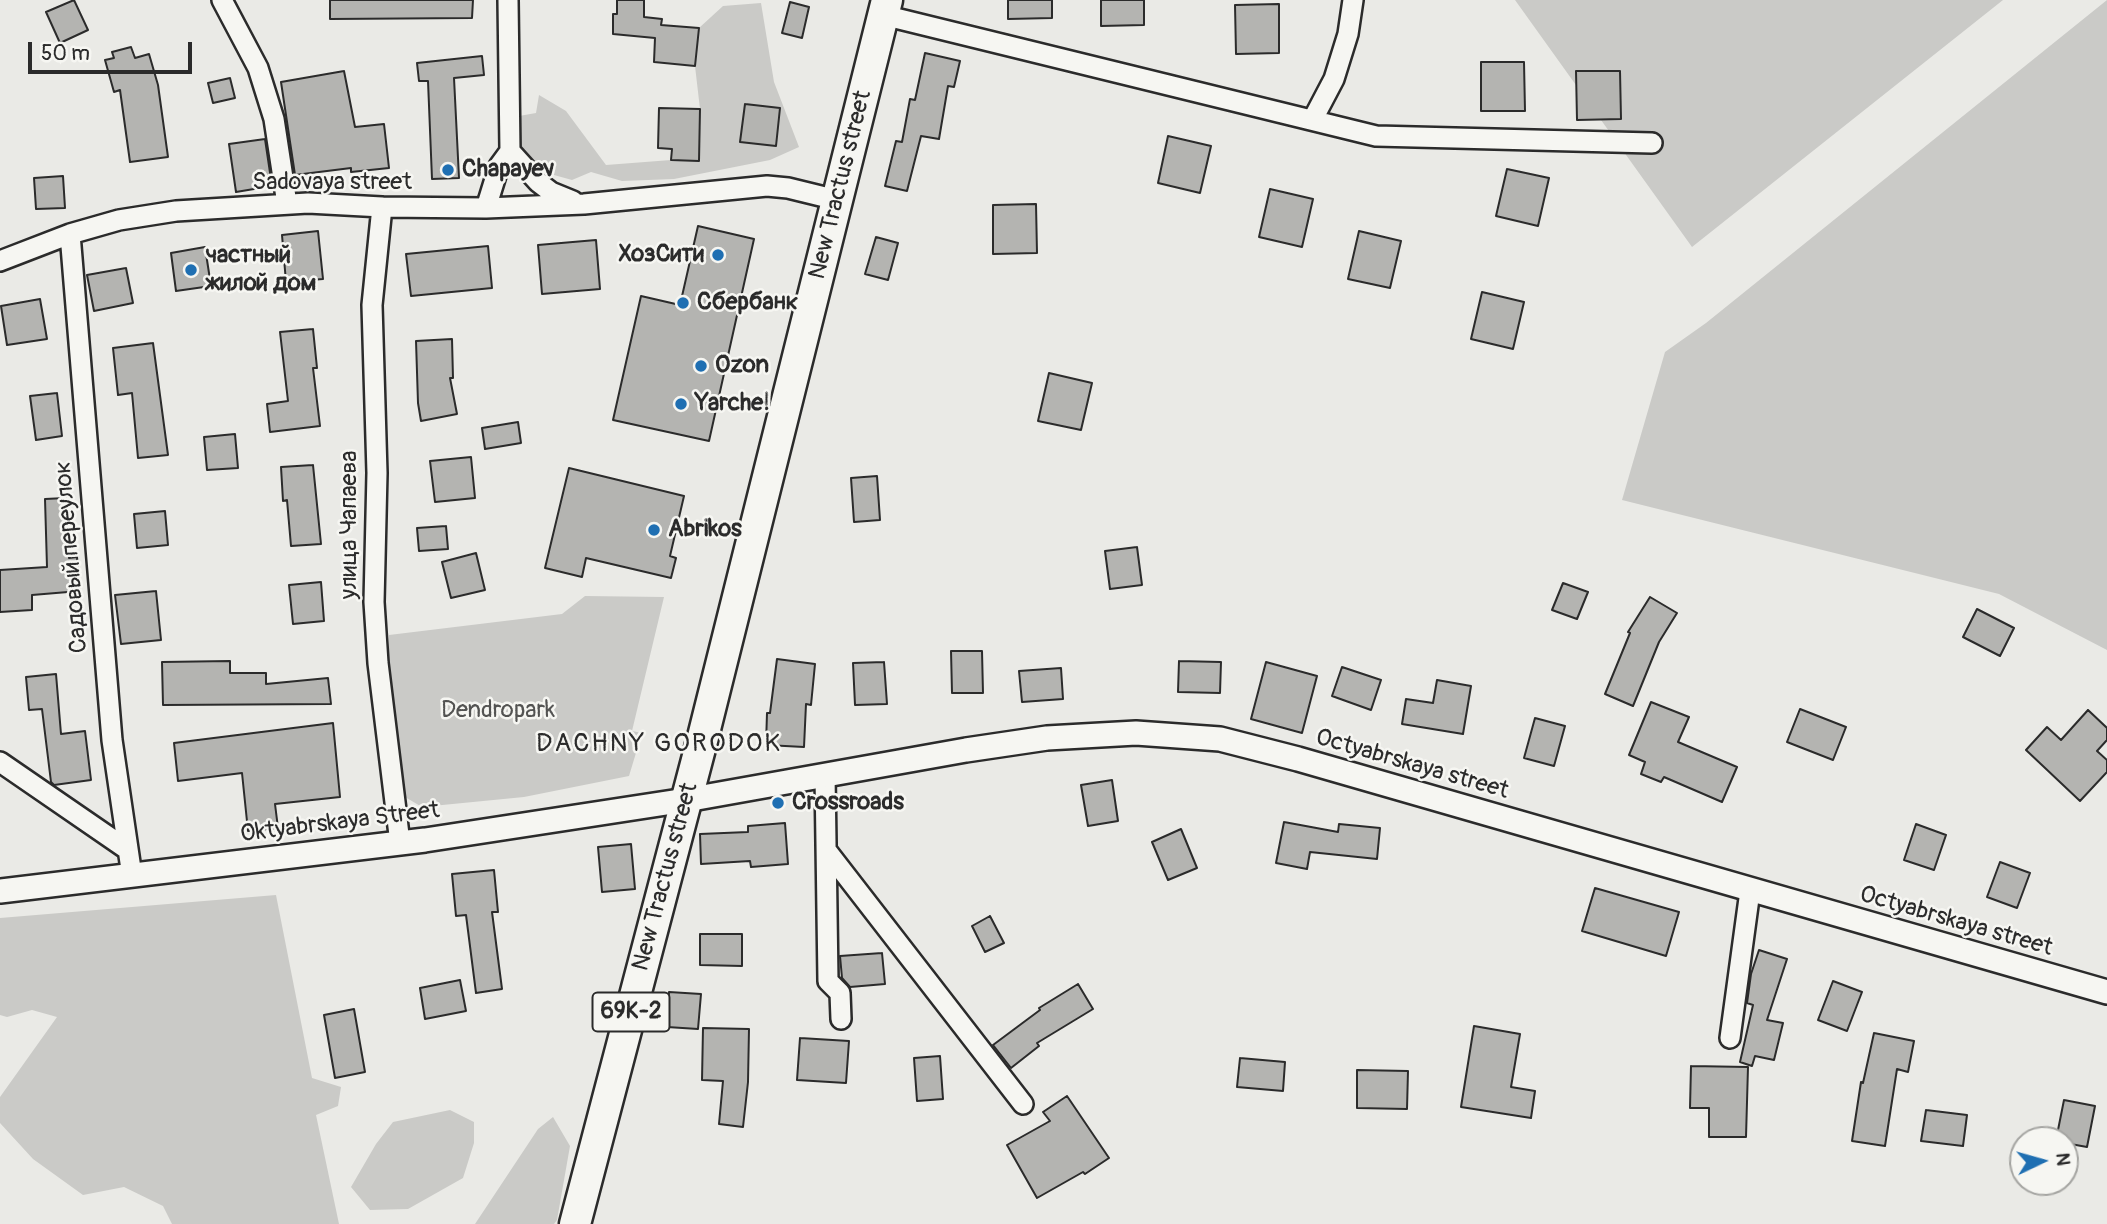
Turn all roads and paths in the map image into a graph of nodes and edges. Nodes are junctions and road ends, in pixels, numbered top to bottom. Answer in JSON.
{"nodes":[{"id":1,"x":222,"y":0,"type":"edge"},
{"id":2,"x":509,"y":0,"type":"edge"},
{"id":3,"x":1353,"y":0,"type":"edge"},
{"id":4,"x":885,"y":7,"type":"edge"},
{"id":5,"x":1313,"y":119,"type":"junction"},
{"id":6,"x":1652,"y":143,"type":"dead end"},
{"id":7,"x":510,"y":151,"type":"junction"},
{"id":8,"x":837,"y":200,"type":"junction"},
{"id":9,"x":287,"y":204,"type":"junction"},
{"id":10,"x":584,"y":204,"type":"junction"},
{"id":11,"x":383,"y":207,"type":"junction"},
{"id":12,"x":486,"y":208,"type":"junction"},
{"id":13,"x":69,"y":234,"type":"junction"},
{"id":14,"x":0,"y":261,"type":"edge"},
{"id":15,"x":0,"y":762,"type":"edge"},
{"id":16,"x":825,"y":775,"type":"junction"},
{"id":17,"x":686,"y":800,"type":"junction"},
{"id":18,"x":400,"y":843,"type":"junction"},
{"id":19,"x":128,"y":850,"type":"junction"},
{"id":20,"x":827,"y":851,"type":"junction"},
{"id":21,"x":132,"y":876,"type":"junction"},
{"id":22,"x":0,"y":891,"type":"edge"},
{"id":23,"x":1750,"y":891,"type":"junction"},
{"id":24,"x":2107,"y":992,"type":"edge"},
{"id":25,"x":841,"y":1018,"type":"dead end"},
{"id":26,"x":1730,"y":1038,"type":"dead end"},
{"id":27,"x":1023,"y":1104,"type":"dead end"},
{"id":28,"x":576,"y":1224,"type":"edge"}],
"edges":[{"from":1,"to":9,"type":"street"},
{"from":2,"to":7,"type":"street"},
{"from":3,"to":5,"type":"street"},
{"from":4,"to":5,"type":"street"},
{"from":4,"to":8,"type":"main road","name":"New Tractus street","number":"69К-2"},
{"from":5,"to":6,"type":"street"},
{"from":7,"to":10,"type":"street"},
{"from":7,"to":12,"type":"street"},
{"from":8,"to":10,"type":"street","name":"Sadovaya street"},
{"from":8,"to":17,"type":"main road","name":"New Tractus street","number":"69К-2"},
{"from":9,"to":11,"type":"street","name":"Sadovaya street"},
{"from":9,"to":13,"type":"street","name":"Sadovaya street"},
{"from":10,"to":12,"type":"street","name":"Sadovaya street"},
{"from":11,"to":12,"type":"street","name":"Sadovaya street"},
{"from":11,"to":18,"type":"street","name":"улица Чапаева"},
{"from":13,"to":14,"type":"street","name":"Sadovaya street"},
{"from":13,"to":19,"type":"street","name":"Садовый переулок"},
{"from":15,"to":19,"type":"street"},
{"from":16,"to":17,"type":"street","name":"Octyabrskaya street"},
{"from":16,"to":20,"type":"street"},
{"from":16,"to":23,"type":"street","name":"Octyabrskaya street"},
{"from":17,"to":18,"type":"street","name":"Oktyabrskaya Street"},
{"from":17,"to":28,"type":"main road","name":"New Tractus street","number":"69К-2"},
{"from":18,"to":21,"type":"street","name":"Oktyabrskaya Street"},
{"from":19,"to":21,"type":"street","name":"Садовый переулок"},
{"from":20,"to":25,"type":"street"},
{"from":20,"to":27,"type":"street"},
{"from":21,"to":22,"type":"street","name":"Oktyabrskaya Street"},
{"from":23,"to":24,"type":"street","name":"Octyabrskaya street"},
{"from":23,"to":26,"type":"street"}]}
